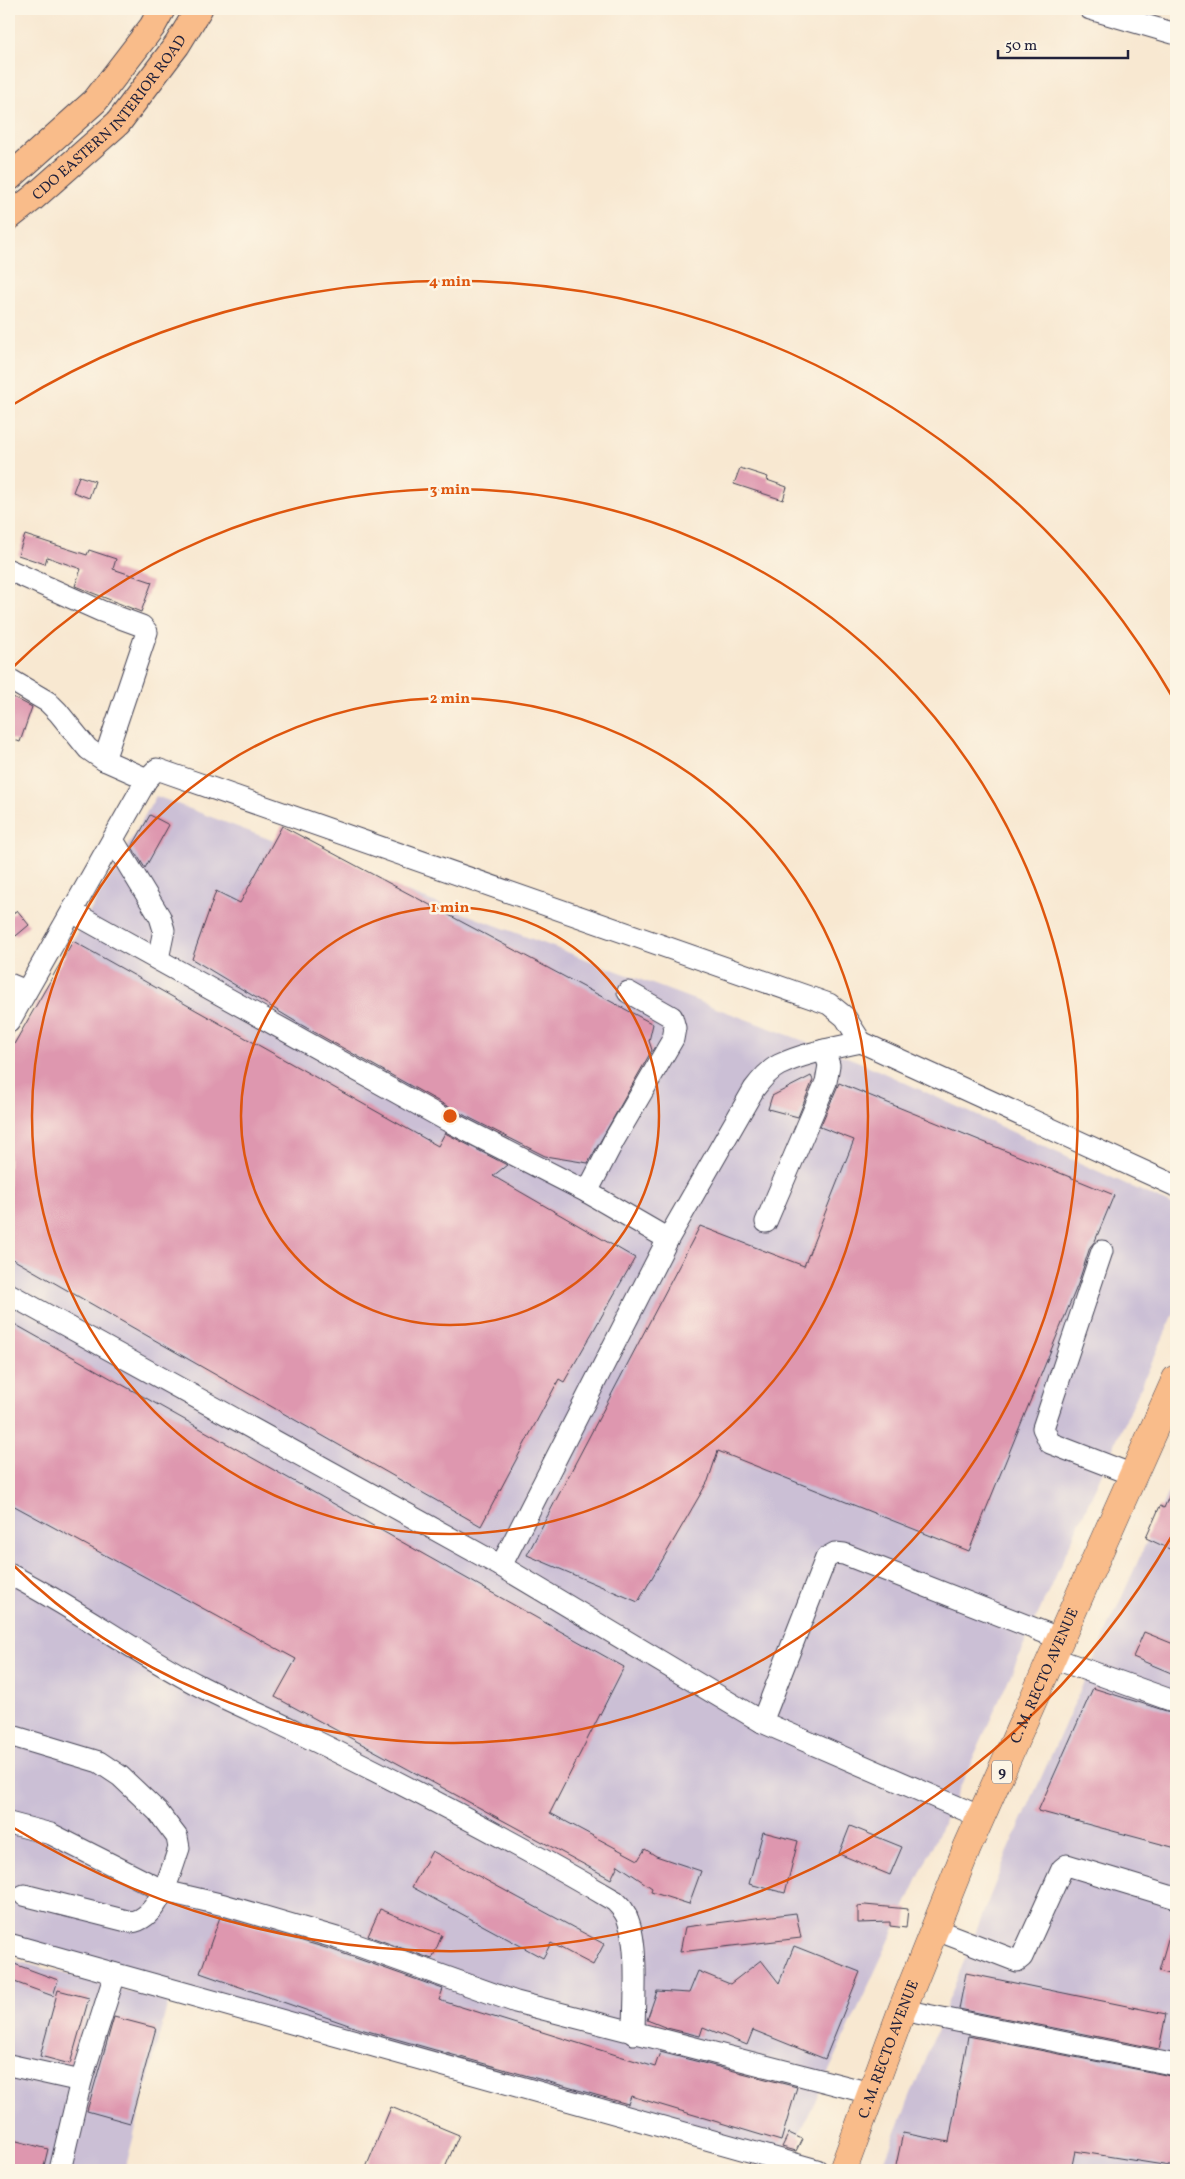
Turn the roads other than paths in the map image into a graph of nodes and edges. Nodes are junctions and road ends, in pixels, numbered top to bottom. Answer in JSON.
{"nodes":[{"id":1,"x":162,"y":9,"type":"edge"},
{"id":2,"x":199,"y":9,"type":"edge"},
{"id":3,"x":1090,"y":9,"type":"edge"},
{"id":4,"x":1176,"y":34,"type":"edge"},
{"id":5,"x":9,"y":178,"type":"edge"},
{"id":6,"x":9,"y":216,"type":"edge"},
{"id":7,"x":9,"y":570,"type":"edge"},
{"id":8,"x":9,"y":679,"type":"edge"},
{"id":9,"x":104,"y":760,"type":"junction"},
{"id":10,"x":147,"y":779,"type":"junction"},
{"id":11,"x":113,"y":840,"type":"junction"},
{"id":12,"x":72,"y":912,"type":"junction"},
{"id":13,"x":158,"y":959,"type":"junction"},
{"id":14,"x":18,"y":987,"type":"edge"},
{"id":15,"x":628,"y":992,"type":"dead end"},
{"id":16,"x":9,"y":1022,"type":"edge"},
{"id":17,"x":861,"y":1042,"type":"junction"},
{"id":18,"x":824,"y":1050,"type":"junction"},
{"id":19,"x":1176,"y":1186,"type":"edge"},
{"id":20,"x":586,"y":1192,"type":"junction"},
{"id":21,"x":766,"y":1222,"type":"dead end"},
{"id":22,"x":668,"y":1239,"type":"junction"},
{"id":23,"x":1102,"y":1251,"type":"dead end"},
{"id":24,"x":9,"y":1294,"type":"edge"},
{"id":25,"x":1176,"y":1379,"type":"edge"},
{"id":26,"x":1133,"y":1475,"type":"junction"},
{"id":27,"x":501,"y":1566,"type":"junction"},
{"id":28,"x":9,"y":1574,"type":"edge"},
{"id":29,"x":1057,"y":1648,"type":"junction"},
{"id":30,"x":1176,"y":1702,"type":"edge"},
{"id":31,"x":762,"y":1722,"type":"junction"},
{"id":32,"x":9,"y":1735,"type":"edge"},
{"id":33,"x":981,"y":1817,"type":"junction"},
{"id":34,"x":9,"y":1823,"type":"edge"},
{"id":35,"x":164,"y":1892,"type":"junction"},
{"id":36,"x":24,"y":1895,"type":"dead end"},
{"id":37,"x":1176,"y":1898,"type":"edge"},
{"id":38,"x":934,"y":1929,"type":"junction"},
{"id":39,"x":9,"y":1944,"type":"edge"},
{"id":40,"x":115,"y":1974,"type":"junction"},
{"id":41,"x":902,"y":2010,"type":"junction"},
{"id":42,"x":634,"y":2034,"type":"junction"},
{"id":43,"x":1176,"y":2065,"type":"edge"},
{"id":44,"x":9,"y":2066,"type":"edge"},
{"id":45,"x":82,"y":2081,"type":"junction"},
{"id":46,"x":870,"y":2093,"type":"junction"},
{"id":47,"x":60,"y":2170,"type":"edge"},
{"id":48,"x":817,"y":2170,"type":"edge"},
{"id":49,"x":842,"y":2170,"type":"edge"}],
"edges":[{"from":1,"to":5,"type":"main road","name":"CDO EASTERN INTERIOR ROAD"},
{"from":2,"to":6,"type":"main road","name":"CDO EASTERN INTERIOR ROAD"},
{"from":3,"to":4,"type":"street"},
{"from":7,"to":9,"type":"street"},
{"from":8,"to":9,"type":"street"},
{"from":9,"to":10,"type":"street"},
{"from":10,"to":11,"type":"street"},
{"from":10,"to":17,"type":"street"},
{"from":11,"to":12,"type":"street"},
{"from":11,"to":13,"type":"street"},
{"from":12,"to":13,"type":"street"},
{"from":12,"to":14,"type":"street"},
{"from":13,"to":20,"type":"street"},
{"from":14,"to":16,"type":"street"},
{"from":15,"to":20,"type":"street"},
{"from":17,"to":18,"type":"street"},
{"from":17,"to":19,"type":"street"},
{"from":18,"to":21,"type":"street"},
{"from":18,"to":22,"type":"street"},
{"from":20,"to":22,"type":"street"},
{"from":22,"to":27,"type":"street"},
{"from":23,"to":26,"type":"street"},
{"from":24,"to":27,"type":"street"},
{"from":25,"to":26,"type":"highway","name":"C. M. RECTO AVENUE","number":"9"},
{"from":26,"to":29,"type":"highway","name":"C. M. RECTO AVENUE","number":"9"},
{"from":27,"to":31,"type":"street"},
{"from":28,"to":42,"type":"street"},
{"from":29,"to":30,"type":"street"},
{"from":29,"to":31,"type":"street"},
{"from":29,"to":33,"type":"highway","name":"C. M. RECTO AVENUE","number":"9"},
{"from":31,"to":33,"type":"street"},
{"from":32,"to":35,"type":"street"},
{"from":33,"to":38,"type":"highway","name":"C. M. RECTO AVENUE","number":"9"},
{"from":34,"to":35,"type":"street"},
{"from":35,"to":36,"type":"street"},
{"from":35,"to":42,"type":"street"},
{"from":37,"to":38,"type":"street"},
{"from":38,"to":41,"type":"highway","name":"C. M. RECTO AVENUE","number":"9"},
{"from":39,"to":40,"type":"street"},
{"from":40,"to":45,"type":"street"},
{"from":40,"to":48,"type":"street"},
{"from":41,"to":43,"type":"street"},
{"from":41,"to":46,"type":"highway","name":"C. M. RECTO AVENUE","number":"9"},
{"from":42,"to":46,"type":"street"},
{"from":44,"to":45,"type":"street"},
{"from":45,"to":47,"type":"street"},
{"from":46,"to":49,"type":"highway","name":"C. M. RECTO AVENUE","number":"9"}]}
